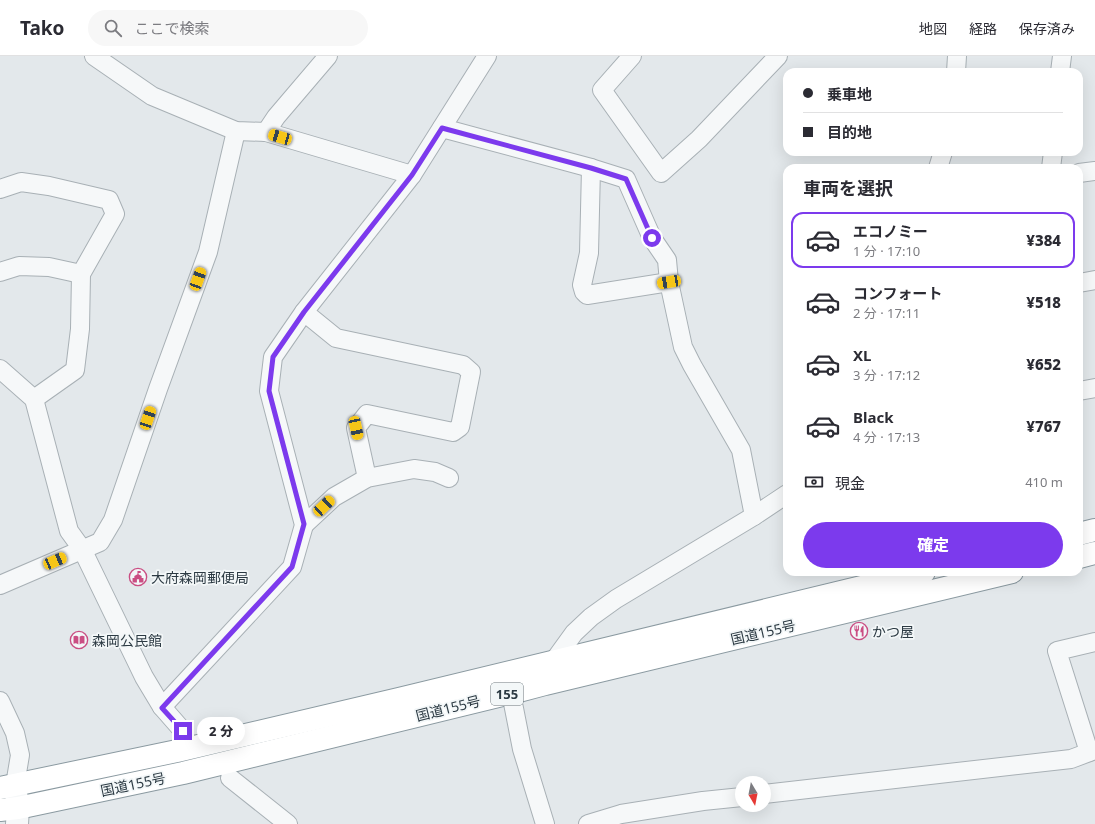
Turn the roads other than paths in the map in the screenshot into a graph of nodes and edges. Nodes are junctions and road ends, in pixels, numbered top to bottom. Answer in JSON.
{"nodes":[{"id":1,"x":94,"y":56,"type":"edge"},
{"id":2,"x":328,"y":56,"type":"edge"},
{"id":3,"x":487,"y":56,"type":"edge"},
{"id":4,"x":632,"y":56,"type":"edge"},
{"id":5,"x":778,"y":56,"type":"edge"},
{"id":6,"x":957,"y":56,"type":"edge"},
{"id":7,"x":1062,"y":56,"type":"edge"},
{"id":8,"x":956,"y":68,"type":"edge"},
{"id":9,"x":1060,"y":68,"type":"edge"},
{"id":10,"x":442,"y":128,"type":"junction"},
{"id":11,"x":236,"y":131,"type":"junction"},
{"id":12,"x":266,"y":132,"type":"junction"},
{"id":13,"x":591,"y":168,"type":"junction"},
{"id":14,"x":1095,"y":171,"type":"edge"},
{"id":15,"x":1083,"y":173,"type":"edge"},
{"id":16,"x":412,"y":175,"type":"junction"},
{"id":17,"x":0,"y":189,"type":"edge"},
{"id":18,"x":0,"y":272,"type":"edge"},
{"id":19,"x":80,"y":274,"type":"junction"},
{"id":20,"x":1095,"y":280,"type":"edge"},
{"id":21,"x":669,"y":282,"type":"junction"},
{"id":22,"x":1083,"y":282,"type":"edge"},
{"id":23,"x":304,"y":312,"type":"junction"},
{"id":24,"x":0,"y":369,"type":"edge"},
{"id":25,"x":1095,"y":388,"type":"edge"},
{"id":26,"x":1083,"y":390,"type":"edge"},
{"id":27,"x":34,"y":399,"type":"junction"},
{"id":28,"x":367,"y":478,"type":"junction"},
{"id":29,"x":449,"y":478,"type":"dead end"},
{"id":30,"x":783,"y":497,"type":"edge"},
{"id":31,"x":754,"y":516,"type":"junction"},
{"id":32,"x":304,"y":524,"type":"junction"},
{"id":33,"x":1095,"y":530,"type":"edge"},
{"id":34,"x":1083,"y":533,"type":"edge"},
{"id":35,"x":82,"y":549,"type":"junction"},
{"id":36,"x":1095,"y":553,"type":"edge"},
{"id":37,"x":1083,"y":556,"type":"edge"},
{"id":38,"x":908,"y":576,"type":"edge"},
{"id":39,"x":995,"y":576,"type":"edge"},
{"id":40,"x":0,"y":585,"type":"edge"},
{"id":41,"x":1095,"y":642,"type":"edge"},
{"id":42,"x":553,"y":662,"type":"junction"},
{"id":43,"x":511,"y":693,"type":"junction"},
{"id":44,"x":0,"y":701,"type":"edge"},
{"id":45,"x":162,"y":708,"type":"junction"},
{"id":46,"x":183,"y":731,"type":"dead end"},
{"id":47,"x":1092,"y":751,"type":"edge"},
{"id":48,"x":230,"y":778,"type":"dead end"},
{"id":49,"x":8,"y":786,"type":"edge"},
{"id":50,"x":771,"y":793,"type":"edge"},
{"id":51,"x":735,"y":798,"type":"edge"},
{"id":52,"x":12,"y":814,"type":"edge"},
{"id":53,"x":288,"y":824,"type":"edge"},
{"id":54,"x":545,"y":824,"type":"edge"},
{"id":55,"x":588,"y":824,"type":"edge"}],
"edges":[{"from":1,"to":11,"type":"street"},
{"from":2,"to":12,"type":"street"},
{"from":3,"to":10,"type":"street"},
{"from":4,"to":5,"type":"street"},
{"from":6,"to":8,"type":"street"},
{"from":7,"to":9,"type":"street"},
{"from":10,"to":13,"type":"street"},
{"from":10,"to":16,"type":"street"},
{"from":11,"to":12,"type":"street"},
{"from":11,"to":35,"type":"street"},
{"from":12,"to":16,"type":"street"},
{"from":13,"to":21,"type":"street"},
{"from":13,"to":21,"type":"street"},
{"from":14,"to":15,"type":"street"},
{"from":16,"to":23,"type":"street"},
{"from":17,"to":19,"type":"street"},
{"from":18,"to":19,"type":"street"},
{"from":19,"to":27,"type":"street"},
{"from":20,"to":22,"type":"street"},
{"from":21,"to":31,"type":"street"},
{"from":23,"to":28,"type":"street"},
{"from":23,"to":32,"type":"street"},
{"from":24,"to":27,"type":"street"},
{"from":25,"to":26,"type":"street"},
{"from":27,"to":35,"type":"street"},
{"from":28,"to":29,"type":"street"},
{"from":28,"to":32,"type":"street"},
{"from":30,"to":31,"type":"street"},
{"from":31,"to":42,"type":"street"},
{"from":32,"to":45,"type":"street"},
{"from":33,"to":34,"type":"highway"},
{"from":35,"to":40,"type":"street"},
{"from":35,"to":45,"type":"street"},
{"from":36,"to":37,"type":"highway"},
{"from":38,"to":42,"type":"highway","name":"国道155号","number":"155"},
{"from":39,"to":43,"type":"highway","name":"国道155号","number":"155"},
{"from":41,"to":47,"type":"street"},
{"from":42,"to":49,"type":"highway","name":"国道155号","number":"155"},
{"from":43,"to":52,"type":"highway","name":"国道155号","number":"155"},
{"from":43,"to":54,"type":"street"},
{"from":44,"to":49,"type":"street"},
{"from":45,"to":46,"type":"street"},
{"from":47,"to":50,"type":"street"},
{"from":48,"to":53,"type":"street"},
{"from":49,"to":52,"type":"street"},
{"from":51,"to":55,"type":"street"}]}
